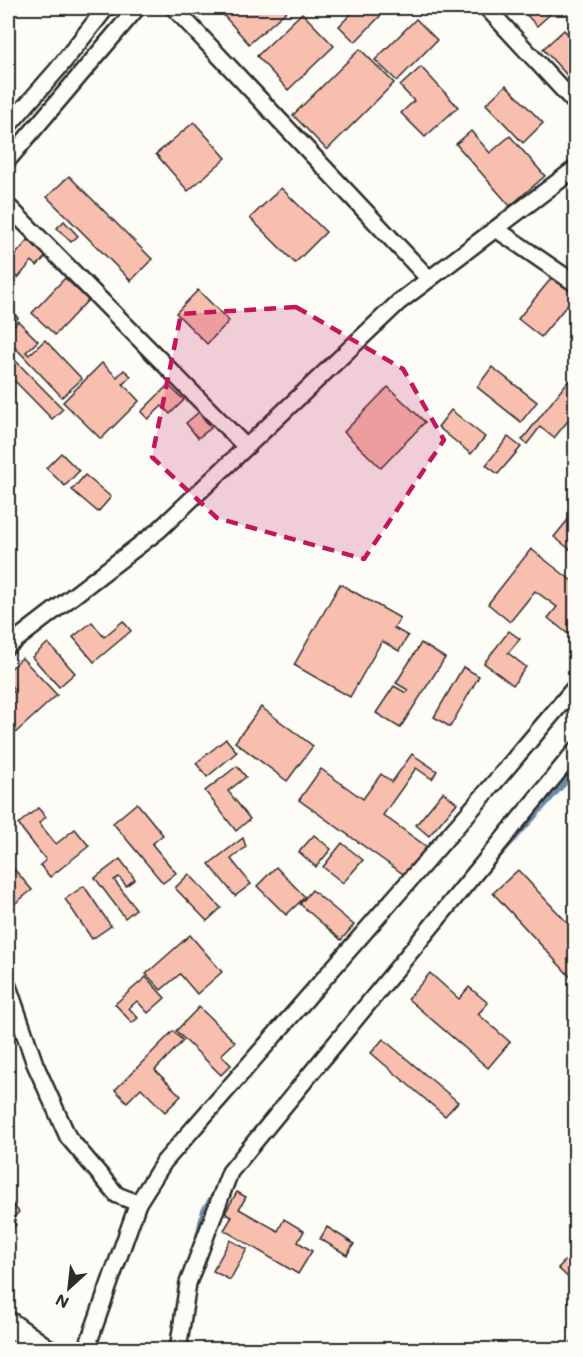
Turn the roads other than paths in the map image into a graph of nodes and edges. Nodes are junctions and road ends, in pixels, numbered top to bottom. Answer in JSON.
{"nodes":[{"id":1,"x":105,"y":8,"type":"edge"},
{"id":2,"x":137,"y":8,"type":"edge"},
{"id":3,"x":174,"y":8,"type":"edge"},
{"id":4,"x":487,"y":8,"type":"edge"},
{"id":5,"x":576,"y":104,"type":"edge"},
{"id":6,"x":8,"y":126,"type":"edge"},
{"id":7,"x":8,"y":160,"type":"edge"},
{"id":8,"x":576,"y":168,"type":"edge"},
{"id":9,"x":8,"y":206,"type":"edge"},
{"id":10,"x":496,"y":229,"type":"junction"},
{"id":11,"x":429,"y":279,"type":"junction"},
{"id":12,"x":576,"y":284,"type":"edge"},
{"id":13,"x":246,"y":447,"type":"junction"},
{"id":14,"x":8,"y":646,"type":"edge"},
{"id":15,"x":576,"y":686,"type":"edge"},
{"id":16,"x":576,"y":750,"type":"edge"},
{"id":17,"x":8,"y":986,"type":"edge"},
{"id":18,"x":138,"y":1203,"type":"junction"},
{"id":19,"x":8,"y":1323,"type":"edge"},
{"id":20,"x":46,"y":1350,"type":"edge"},
{"id":21,"x":86,"y":1350,"type":"edge"},
{"id":22,"x":178,"y":1350,"type":"edge"}],
"edges":[{"from":1,"to":6,"type":"street"},
{"from":2,"to":7,"type":"street"},
{"from":3,"to":11,"type":"street"},
{"from":4,"to":5,"type":"street"},
{"from":8,"to":10,"type":"street"},
{"from":9,"to":13,"type":"street"},
{"from":10,"to":11,"type":"street"},
{"from":10,"to":12,"type":"street"},
{"from":11,"to":13,"type":"street"},
{"from":13,"to":14,"type":"street"},
{"from":15,"to":18,"type":"street"},
{"from":16,"to":22,"type":"street"},
{"from":17,"to":18,"type":"street"},
{"from":18,"to":21,"type":"street"},
{"from":19,"to":20,"type":"street"}]}
